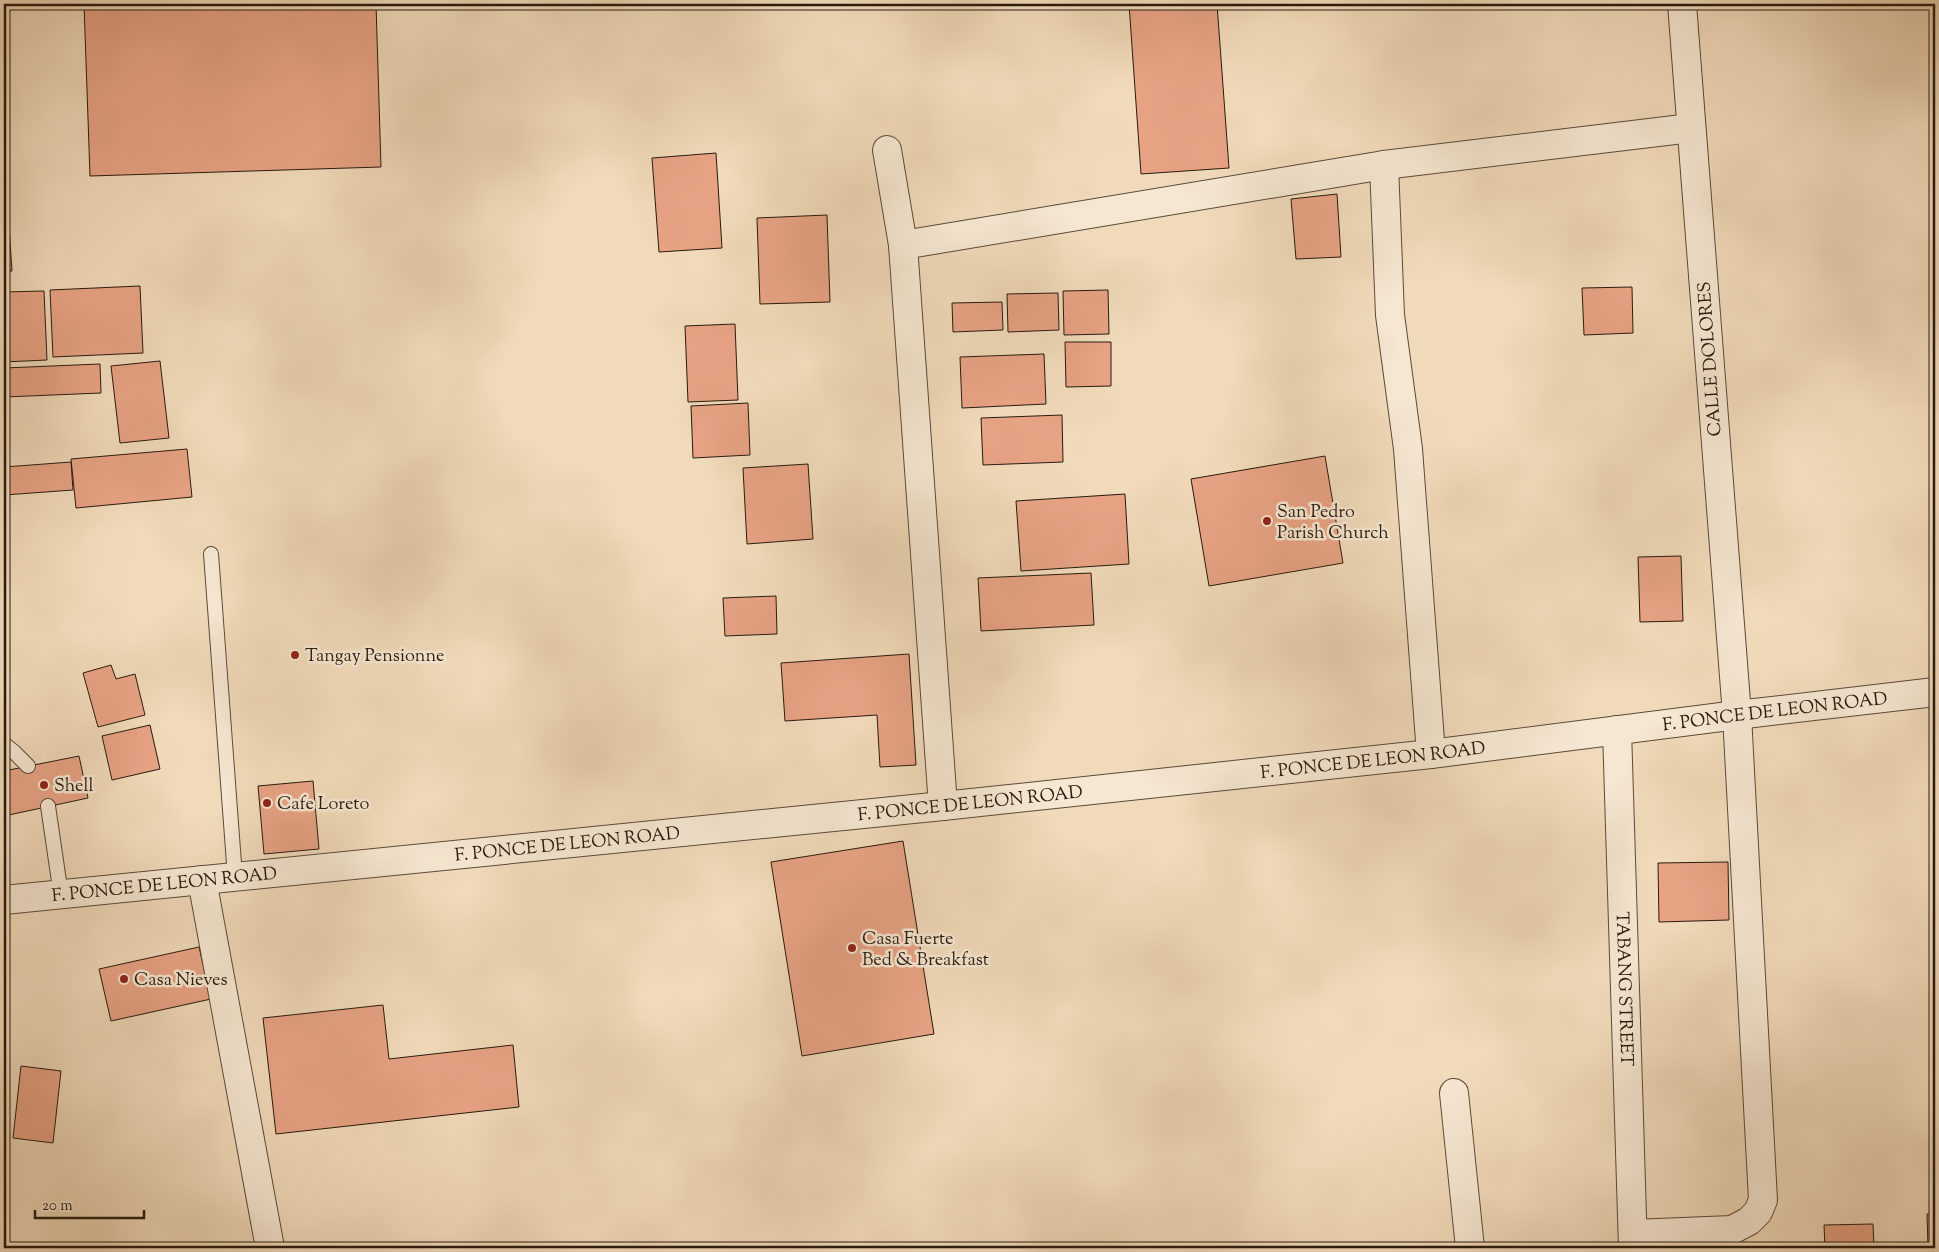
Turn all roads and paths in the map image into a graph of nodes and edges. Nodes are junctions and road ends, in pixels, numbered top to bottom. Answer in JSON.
{"nodes":[{"id":1,"x":1682,"y":4,"type":"edge"},
{"id":2,"x":1691,"y":128,"type":"junction"},
{"id":3,"x":887,"y":150,"type":"dead end"},
{"id":4,"x":1384,"y":165,"type":"junction"},
{"id":5,"x":903,"y":245,"type":"junction"},
{"id":6,"x":211,"y":554,"type":"dead end"},
{"id":7,"x":1935,"y":692,"type":"edge"},
{"id":8,"x":1737,"y":715,"type":"junction"},
{"id":9,"x":1617,"y":730,"type":"junction"},
{"id":10,"x":4,"y":744,"type":"edge"},
{"id":11,"x":1432,"y":754,"type":"junction"},
{"id":12,"x":28,"y":766,"type":"dead end"},
{"id":13,"x":48,"y":806,"type":"dead end"},
{"id":14,"x":943,"y":806,"type":"junction"},
{"id":15,"x":235,"y":877,"type":"junction"},
{"id":16,"x":202,"y":880,"type":"junction"},
{"id":17,"x":61,"y":895,"type":"junction"},
{"id":18,"x":4,"y":900,"type":"edge"},
{"id":19,"x":1454,"y":1093,"type":"dead end"},
{"id":20,"x":1633,"y":1241,"type":"edge"},
{"id":21,"x":270,"y":1248,"type":"edge"},
{"id":22,"x":1470,"y":1248,"type":"edge"}],
"edges":[{"from":1,"to":2,"type":"street","name":"CALLE DOLORES"},
{"from":2,"to":4,"type":"street"},
{"from":2,"to":8,"type":"street","name":"CALLE DOLORES"},
{"from":3,"to":5,"type":"street"},
{"from":4,"to":5,"type":"street"},
{"from":4,"to":11,"type":"street"},
{"from":5,"to":14,"type":"street"},
{"from":6,"to":15,"type":"lane"},
{"from":7,"to":8,"type":"street","name":"F. PONCE DE LEON ROAD"},
{"from":8,"to":9,"type":"street","name":"F. PONCE DE LEON ROAD"},
{"from":8,"to":20,"type":"street","name":"CALLE DOLORES"},
{"from":9,"to":11,"type":"street","name":"F. PONCE DE LEON ROAD"},
{"from":9,"to":20,"type":"street","name":"TABANG STREET"},
{"from":10,"to":12,"type":"lane"},
{"from":11,"to":14,"type":"street","name":"F. PONCE DE LEON ROAD"},
{"from":13,"to":17,"type":"lane"},
{"from":14,"to":15,"type":"street","name":"F. PONCE DE LEON ROAD"},
{"from":15,"to":16,"type":"street","name":"F. PONCE DE LEON ROAD"},
{"from":16,"to":17,"type":"street","name":"F. PONCE DE LEON ROAD"},
{"from":16,"to":21,"type":"street"},
{"from":17,"to":18,"type":"street","name":"F. PONCE DE LEON ROAD"},
{"from":19,"to":22,"type":"street"}]}
